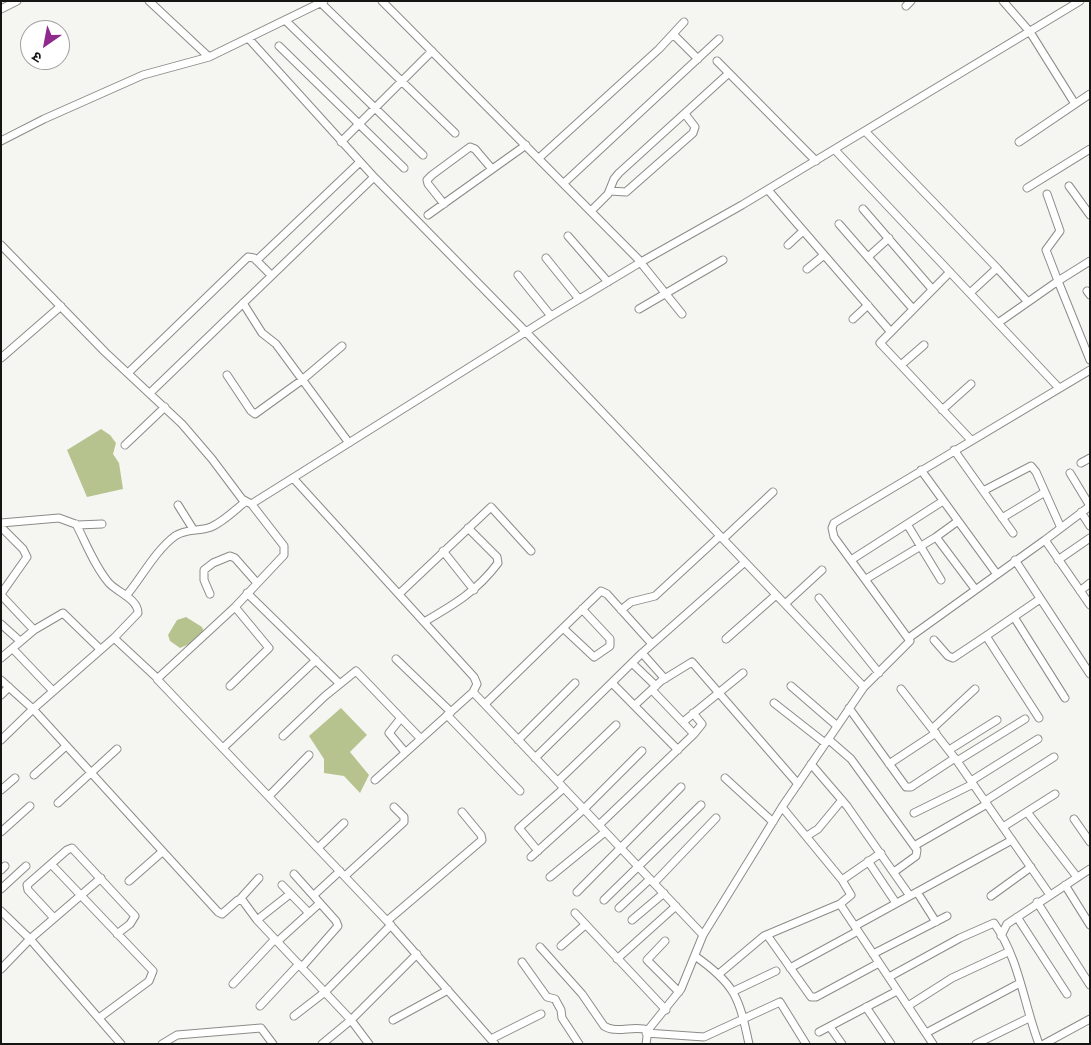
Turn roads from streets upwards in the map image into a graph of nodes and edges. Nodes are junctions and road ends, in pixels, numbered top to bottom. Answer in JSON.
{"nodes":[{"id":1,"x":17,"y":1,"type":"edge"},
{"id":2,"x":149,"y":1,"type":"edge"},
{"id":3,"x":382,"y":1,"type":"edge"},
{"id":4,"x":1003,"y":1,"type":"edge"},
{"id":5,"x":1080,"y":1,"type":"edge"},
{"id":6,"x":323,"y":2,"type":"edge"},
{"id":7,"x":1,"y":9,"type":"edge"},
{"id":8,"x":285,"y":20,"type":"junction"},
{"id":9,"x":684,"y":22,"type":"dead end"},
{"id":10,"x":1030,"y":32,"type":"junction"},
{"id":11,"x":673,"y":34,"type":"junction"},
{"id":12,"x":249,"y":39,"type":"junction"},
{"id":13,"x":718,"y":39,"type":"dead end"},
{"id":14,"x":279,"y":46,"type":"dead end"},
{"id":15,"x":432,"y":51,"type":"junction"},
{"id":16,"x":209,"y":57,"type":"junction"},
{"id":17,"x":698,"y":59,"type":"junction"},
{"id":18,"x":717,"y":61,"type":"dead end"},
{"id":19,"x":729,"y":73,"type":"junction"},
{"id":20,"x":401,"y":82,"type":"junction"},
{"id":21,"x":1090,"y":94,"type":"edge"},
{"id":22,"x":1075,"y":104,"type":"junction"},
{"id":23,"x":376,"y":108,"type":"junction"},
{"id":24,"x":685,"y":114,"type":"junction"},
{"id":25,"x":360,"y":124,"type":"junction"},
{"id":26,"x":865,"y":131,"type":"junction"},
{"id":27,"x":455,"y":133,"type":"dead end"},
{"id":28,"x":1,"y":141,"type":"edge"},
{"id":29,"x":341,"y":142,"type":"junction"},
{"id":30,"x":1019,"y":142,"type":"dead end"},
{"id":31,"x":526,"y":145,"type":"junction"},
{"id":32,"x":1090,"y":149,"type":"edge"},
{"id":33,"x":834,"y":150,"type":"junction"},
{"id":34,"x":423,"y":155,"type":"dead end"},
{"id":35,"x":539,"y":158,"type":"junction"},
{"id":36,"x":816,"y":161,"type":"junction"},
{"id":37,"x":360,"y":162,"type":"junction"},
{"id":38,"x":404,"y":168,"type":"dead end"},
{"id":39,"x":492,"y":169,"type":"junction"},
{"id":40,"x":374,"y":177,"type":"junction"},
{"id":41,"x":564,"y":183,"type":"junction"},
{"id":42,"x":1069,"y":186,"type":"dead end"},
{"id":43,"x":1027,"y":188,"type":"dead end"},
{"id":44,"x":768,"y":190,"type":"junction"},
{"id":45,"x":610,"y":191,"type":"junction"},
{"id":46,"x":1047,"y":194,"type":"dead end"},
{"id":47,"x":444,"y":204,"type":"junction"},
{"id":48,"x":863,"y":208,"type":"dead end"},
{"id":49,"x":592,"y":210,"type":"junction"},
{"id":50,"x":428,"y":215,"type":"dead end"},
{"id":51,"x":1090,"y":216,"type":"edge"},
{"id":52,"x":839,"y":224,"type":"dead end"},
{"id":53,"x":803,"y":231,"type":"junction"},
{"id":54,"x":568,"y":236,"type":"dead end"},
{"id":55,"x":889,"y":238,"type":"junction"},
{"id":56,"x":1,"y":245,"type":"edge"},
{"id":57,"x":788,"y":245,"type":"dead end"},
{"id":58,"x":824,"y":255,"type":"junction"},
{"id":59,"x":868,"y":257,"type":"junction"},
{"id":60,"x":546,"y":258,"type":"dead end"},
{"id":61,"x":257,"y":260,"type":"junction"},
{"id":62,"x":723,"y":260,"type":"dead end"},
{"id":63,"x":1090,"y":260,"type":"edge"},
{"id":64,"x":641,"y":263,"type":"junction"},
{"id":65,"x":997,"y":268,"type":"junction"},
{"id":66,"x":807,"y":269,"type":"dead end"},
{"id":67,"x":950,"y":272,"type":"junction"},
{"id":68,"x":271,"y":275,"type":"junction"},
{"id":69,"x":518,"y":275,"type":"dead end"},
{"id":70,"x":1058,"y":281,"type":"junction"},
{"id":71,"x":608,"y":282,"type":"junction"},
{"id":72,"x":932,"y":289,"type":"junction"},
{"id":73,"x":666,"y":294,"type":"junction"},
{"id":74,"x":970,"y":294,"type":"junction"},
{"id":75,"x":579,"y":299,"type":"junction"},
{"id":76,"x":1028,"y":302,"type":"junction"},
{"id":77,"x":243,"y":303,"type":"junction"},
{"id":78,"x":868,"y":305,"type":"junction"},
{"id":79,"x":61,"y":306,"type":"junction"},
{"id":80,"x":638,"y":309,"type":"dead end"},
{"id":81,"x":912,"y":309,"type":"junction"},
{"id":82,"x":682,"y":314,"type":"dead end"},
{"id":83,"x":551,"y":316,"type":"junction"},
{"id":84,"x":853,"y":319,"type":"dead end"},
{"id":85,"x":998,"y":323,"type":"junction"},
{"id":86,"x":890,"y":330,"type":"junction"},
{"id":87,"x":526,"y":332,"type":"junction"},
{"id":88,"x":924,"y":345,"type":"dead end"},
{"id":89,"x":342,"y":346,"type":"dead end"},
{"id":90,"x":1,"y":358,"type":"edge"},
{"id":91,"x":1090,"y":360,"type":"edge"},
{"id":92,"x":901,"y":365,"type":"junction"},
{"id":93,"x":1089,"y":373,"type":"edge"},
{"id":94,"x":128,"y":374,"type":"junction"},
{"id":95,"x":227,"y":376,"type":"dead end"},
{"id":96,"x":302,"y":380,"type":"junction"},
{"id":97,"x":971,"y":384,"type":"dead end"},
{"id":98,"x":1059,"y":388,"type":"junction"},
{"id":99,"x":150,"y":394,"type":"junction"},
{"id":100,"x":165,"y":407,"type":"junction"},
{"id":101,"x":942,"y":410,"type":"junction"},
{"id":102,"x":970,"y":440,"type":"junction"},
{"id":103,"x":349,"y":443,"type":"junction"},
{"id":104,"x":125,"y":445,"type":"dead end"},
{"id":105,"x":954,"y":450,"type":"junction"},
{"id":106,"x":1090,"y":458,"type":"edge"},
{"id":107,"x":1081,"y":463,"type":"dead end"},
{"id":108,"x":921,"y":470,"type":"junction"},
{"id":109,"x":1070,"y":473,"type":"dead end"},
{"id":110,"x":293,"y":478,"type":"junction"},
{"id":111,"x":983,"y":491,"type":"junction"},
{"id":112,"x":773,"y":492,"type":"dead end"},
{"id":113,"x":1045,"y":492,"type":"junction"},
{"id":114,"x":944,"y":501,"type":"junction"},
{"id":115,"x":245,"y":502,"type":"junction"},
{"id":116,"x":178,"y":505,"type":"dead end"},
{"id":117,"x":253,"y":505,"type":"junction"},
{"id":118,"x":1090,"y":506,"type":"edge"},
{"id":119,"x":1081,"y":512,"type":"junction"},
{"id":120,"x":1002,"y":518,"type":"junction"},
{"id":121,"x":958,"y":521,"type":"junction"},
{"id":122,"x":1,"y":523,"type":"edge"},
{"id":123,"x":76,"y":524,"type":"junction"},
{"id":124,"x":102,"y":524,"type":"dead end"},
{"id":125,"x":907,"y":524,"type":"junction"},
{"id":126,"x":1090,"y":526,"type":"edge"},
{"id":127,"x":1,"y":527,"type":"edge"},
{"id":128,"x":468,"y":528,"type":"junction"},
{"id":129,"x":1061,"y":528,"type":"junction"},
{"id":130,"x":193,"y":529,"type":"junction"},
{"id":131,"x":1013,"y":533,"type":"dead end"},
{"id":132,"x":721,"y":537,"type":"junction"},
{"id":133,"x":936,"y":537,"type":"junction"},
{"id":134,"x":1090,"y":538,"type":"edge"},
{"id":135,"x":1045,"y":540,"type":"junction"},
{"id":136,"x":920,"y":547,"type":"junction"},
{"id":137,"x":444,"y":551,"type":"junction"},
{"id":138,"x":531,"y":551,"type":"dead end"},
{"id":139,"x":851,"y":560,"type":"junction"},
{"id":140,"x":1014,"y":560,"type":"junction"},
{"id":141,"x":1058,"y":560,"type":"junction"},
{"id":142,"x":745,"y":562,"type":"junction"},
{"id":143,"x":822,"y":570,"type":"dead end"},
{"id":144,"x":996,"y":573,"type":"junction"},
{"id":145,"x":866,"y":579,"type":"junction"},
{"id":146,"x":940,"y":580,"type":"dead end"},
{"id":147,"x":257,"y":583,"type":"junction"},
{"id":148,"x":1090,"y":583,"type":"edge"},
{"id":149,"x":975,"y":589,"type":"junction"},
{"id":150,"x":474,"y":590,"type":"junction"},
{"id":151,"x":1080,"y":590,"type":"junction"},
{"id":152,"x":247,"y":593,"type":"junction"},
{"id":153,"x":1,"y":594,"type":"edge"},
{"id":154,"x":210,"y":594,"type":"dead end"},
{"id":155,"x":399,"y":594,"type":"junction"},
{"id":156,"x":776,"y":595,"type":"junction"},
{"id":157,"x":126,"y":596,"type":"junction"},
{"id":158,"x":819,"y":598,"type":"dead end"},
{"id":159,"x":1040,"y":599,"type":"junction"},
{"id":160,"x":785,"y":604,"type":"junction"},
{"id":161,"x":1090,"y":605,"type":"edge"},
{"id":162,"x":235,"y":606,"type":"junction"},
{"id":163,"x":582,"y":609,"type":"junction"},
{"id":164,"x":621,"y":610,"type":"junction"},
{"id":165,"x":1014,"y":616,"type":"junction"},
{"id":166,"x":424,"y":622,"type":"junction"},
{"id":167,"x":1,"y":624,"type":"edge"},
{"id":168,"x":563,"y":628,"type":"junction"},
{"id":169,"x":34,"y":630,"type":"junction"},
{"id":170,"x":986,"y":636,"type":"junction"},
{"id":171,"x":910,"y":637,"type":"junction"},
{"id":172,"x":114,"y":638,"type":"junction"},
{"id":173,"x":726,"y":639,"type":"dead end"},
{"id":174,"x":934,"y":640,"type":"dead end"},
{"id":175,"x":20,"y":642,"type":"junction"},
{"id":176,"x":652,"y":644,"type":"junction"},
{"id":177,"x":13,"y":649,"type":"junction"},
{"id":178,"x":100,"y":649,"type":"junction"},
{"id":179,"x":642,"y":653,"type":"junction"},
{"id":180,"x":1,"y":658,"type":"edge"},
{"id":181,"x":396,"y":659,"type":"dead end"},
{"id":182,"x":316,"y":660,"type":"junction"},
{"id":183,"x":632,"y":663,"type":"junction"},
{"id":184,"x":744,"y":673,"type":"dead end"},
{"id":185,"x":879,"y":673,"type":"junction"},
{"id":186,"x":1090,"y":674,"type":"edge"},
{"id":187,"x":157,"y":678,"type":"junction"},
{"id":188,"x":665,"y":679,"type":"junction"},
{"id":189,"x":1,"y":680,"type":"edge"},
{"id":190,"x":339,"y":683,"type":"junction"},
{"id":191,"x":575,"y":683,"type":"dead end"},
{"id":192,"x":612,"y":683,"type":"junction"},
{"id":193,"x":230,"y":686,"type":"dead end"},
{"id":194,"x":791,"y":686,"type":"dead end"},
{"id":195,"x":9,"y":687,"type":"junction"},
{"id":196,"x":654,"y":688,"type":"junction"},
{"id":197,"x":864,"y":688,"type":"junction"},
{"id":198,"x":900,"y":689,"type":"dead end"},
{"id":199,"x":975,"y":689,"type":"dead end"},
{"id":200,"x":53,"y":691,"type":"junction"},
{"id":201,"x":473,"y":692,"type":"junction"},
{"id":202,"x":718,"y":692,"type":"junction"},
{"id":203,"x":1,"y":695,"type":"edge"},
{"id":204,"x":1065,"y":698,"type":"dead end"},
{"id":205,"x":774,"y":703,"type":"dead end"},
{"id":206,"x":485,"y":704,"type":"junction"},
{"id":207,"x":635,"y":705,"type":"junction"},
{"id":208,"x":849,"y":708,"type":"junction"},
{"id":209,"x":33,"y":709,"type":"junction"},
{"id":210,"x":449,"y":713,"type":"junction"},
{"id":211,"x":693,"y":713,"type":"junction"},
{"id":212,"x":401,"y":718,"type":"junction"},
{"id":213,"x":1039,"y":718,"type":"dead end"},
{"id":214,"x":997,"y":720,"type":"dead end"},
{"id":215,"x":1025,"y":720,"type":"dead end"},
{"id":216,"x":683,"y":722,"type":"junction"},
{"id":217,"x":836,"y":725,"type":"junction"},
{"id":218,"x":616,"y":726,"type":"dead end"},
{"id":219,"x":934,"y":731,"type":"junction"},
{"id":220,"x":694,"y":734,"type":"junction"},
{"id":221,"x":283,"y":736,"type":"dead end"},
{"id":222,"x":420,"y":738,"type":"junction"},
{"id":223,"x":1038,"y":739,"type":"dead end"},
{"id":224,"x":1,"y":740,"type":"edge"},
{"id":225,"x":518,"y":740,"type":"junction"},
{"id":226,"x":826,"y":741,"type":"junction"},
{"id":227,"x":66,"y":746,"type":"junction"},
{"id":228,"x":222,"y":748,"type":"junction"},
{"id":229,"x":117,"y":749,"type":"dead end"},
{"id":230,"x":678,"y":750,"type":"junction"},
{"id":231,"x":948,"y":750,"type":"junction"},
{"id":232,"x":405,"y":752,"type":"junction"},
{"id":233,"x":642,"y":752,"type":"dead end"},
{"id":234,"x":309,"y":755,"type":"dead end"},
{"id":235,"x":1054,"y":757,"type":"dead end"},
{"id":236,"x":535,"y":758,"type":"junction"},
{"id":237,"x":956,"y":760,"type":"junction"},
{"id":238,"x":811,"y":764,"type":"junction"},
{"id":239,"x":889,"y":764,"type":"junction"},
{"id":240,"x":91,"y":772,"type":"junction"},
{"id":241,"x":34,"y":775,"type":"dead end"},
{"id":242,"x":15,"y":778,"type":"dead end"},
{"id":243,"x":725,"y":778,"type":"dead end"},
{"id":244,"x":375,"y":780,"type":"dead end"},
{"id":245,"x":558,"y":781,"type":"junction"},
{"id":246,"x":972,"y":782,"type":"junction"},
{"id":247,"x":798,"y":784,"type":"junction"},
{"id":248,"x":681,"y":787,"type":"dead end"},
{"id":249,"x":564,"y":788,"type":"junction"},
{"id":250,"x":1,"y":790,"type":"edge"},
{"id":251,"x":520,"y":791,"type":"dead end"},
{"id":252,"x":1055,"y":794,"type":"dead end"},
{"id":253,"x":269,"y":796,"type":"junction"},
{"id":254,"x":842,"y":800,"type":"junction"},
{"id":255,"x":58,"y":803,"type":"dead end"},
{"id":256,"x":986,"y":803,"type":"junction"},
{"id":257,"x":701,"y":805,"type":"dead end"},
{"id":258,"x":30,"y":806,"type":"dead end"},
{"id":259,"x":782,"y":807,"type":"junction"},
{"id":260,"x":394,"y":808,"type":"dead end"},
{"id":261,"x":584,"y":810,"type":"junction"},
{"id":262,"x":462,"y":812,"type":"dead end"},
{"id":263,"x":1027,"y":812,"type":"junction"},
{"id":264,"x":914,"y":813,"type":"dead end"},
{"id":265,"x":716,"y":818,"type":"dead end"},
{"id":266,"x":1074,"y":819,"type":"dead end"},
{"id":267,"x":773,"y":822,"type":"junction"},
{"id":268,"x":344,"y":823,"type":"dead end"},
{"id":269,"x":599,"y":825,"type":"junction"},
{"id":270,"x":1003,"y":827,"type":"junction"},
{"id":271,"x":1,"y":832,"type":"edge"},
{"id":272,"x":606,"y":832,"type":"junction"},
{"id":273,"x":807,"y":836,"type":"junction"},
{"id":274,"x":1012,"y":840,"type":"junction"},
{"id":275,"x":1090,"y":842,"type":"edge"},
{"id":276,"x":914,"y":846,"type":"junction"},
{"id":277,"x":318,"y":848,"type":"junction"},
{"id":278,"x":622,"y":849,"type":"junction"},
{"id":279,"x":538,"y":851,"type":"junction"},
{"id":280,"x":162,"y":852,"type":"junction"},
{"id":281,"x":881,"y":853,"type":"junction"},
{"id":282,"x":531,"y":857,"type":"dead end"},
{"id":283,"x":868,"y":861,"type":"junction"},
{"id":284,"x":52,"y":864,"type":"junction"},
{"id":285,"x":26,"y":866,"type":"dead end"},
{"id":286,"x":1031,"y":867,"type":"junction"},
{"id":287,"x":639,"y":868,"type":"junction"},
{"id":288,"x":1090,"y":868,"type":"edge"},
{"id":289,"x":894,"y":872,"type":"junction"},
{"id":290,"x":294,"y":874,"type":"dead end"},
{"id":291,"x":342,"y":874,"type":"junction"},
{"id":292,"x":550,"y":877,"type":"dead end"},
{"id":293,"x":1077,"y":877,"type":"junction"},
{"id":294,"x":101,"y":878,"type":"junction"},
{"id":295,"x":258,"y":878,"type":"dead end"},
{"id":296,"x":842,"y":880,"type":"junction"},
{"id":297,"x":129,"y":881,"type":"dead end"},
{"id":298,"x":652,"y":881,"type":"junction"},
{"id":299,"x":282,"y":885,"type":"dead end"},
{"id":300,"x":1065,"y":885,"type":"junction"},
{"id":301,"x":1,"y":889,"type":"edge"},
{"id":302,"x":577,"y":892,"type":"dead end"},
{"id":303,"x":664,"y":893,"type":"junction"},
{"id":304,"x":290,"y":894,"type":"junction"},
{"id":305,"x":913,"y":894,"type":"junction"},
{"id":306,"x":314,"y":895,"type":"junction"},
{"id":307,"x":1050,"y":895,"type":"junction"},
{"id":308,"x":79,"y":896,"type":"junction"},
{"id":309,"x":991,"y":896,"type":"dead end"},
{"id":310,"x":240,"y":899,"type":"junction"},
{"id":311,"x":604,"y":900,"type":"dead end"},
{"id":312,"x":1037,"y":902,"type":"junction"},
{"id":313,"x":320,"y":903,"type":"junction"},
{"id":314,"x":840,"y":904,"type":"junction"},
{"id":315,"x":896,"y":904,"type":"junction"},
{"id":316,"x":676,"y":906,"type":"junction"},
{"id":317,"x":619,"y":908,"type":"dead end"},
{"id":318,"x":1,"y":911,"type":"edge"},
{"id":319,"x":309,"y":913,"type":"junction"},
{"id":320,"x":575,"y":914,"type":"dead end"},
{"id":321,"x":947,"y":916,"type":"dead end"},
{"id":322,"x":1017,"y":916,"type":"junction"},
{"id":323,"x":54,"y":918,"type":"junction"},
{"id":324,"x":257,"y":920,"type":"junction"},
{"id":325,"x":632,"y":920,"type":"dead end"},
{"id":326,"x":936,"y":922,"type":"junction"},
{"id":327,"x":389,"y":923,"type":"junction"},
{"id":328,"x":585,"y":925,"type":"junction"},
{"id":329,"x":1090,"y":925,"type":"edge"},
{"id":330,"x":856,"y":928,"type":"junction"},
{"id":331,"x":117,"y":934,"type":"junction"},
{"id":332,"x":703,"y":935,"type":"junction"},
{"id":333,"x":767,"y":935,"type":"junction"},
{"id":334,"x":1001,"y":936,"type":"junction"},
{"id":335,"x":30,"y":939,"type":"junction"},
{"id":336,"x":277,"y":940,"type":"junction"},
{"id":337,"x":665,"y":940,"type":"dead end"},
{"id":338,"x":561,"y":946,"type":"dead end"},
{"id":339,"x":540,"y":947,"type":"dead end"},
{"id":340,"x":1008,"y":952,"type":"junction"},
{"id":341,"x":417,"y":954,"type":"junction"},
{"id":342,"x":873,"y":954,"type":"junction"},
{"id":343,"x":695,"y":956,"type":"junction"},
{"id":344,"x":617,"y":959,"type":"junction"},
{"id":345,"x":522,"y":962,"type":"dead end"},
{"id":346,"x":879,"y":963,"type":"junction"},
{"id":347,"x":300,"y":965,"type":"junction"},
{"id":348,"x":790,"y":968,"type":"junction"},
{"id":349,"x":1,"y":969,"type":"edge"},
{"id":350,"x":776,"y":971,"type":"dead end"},
{"id":351,"x":720,"y":973,"type":"junction"},
{"id":352,"x":889,"y":978,"type":"junction"},
{"id":353,"x":1020,"y":983,"type":"junction"},
{"id":354,"x":233,"y":984,"type":"dead end"},
{"id":355,"x":1090,"y":986,"type":"edge"},
{"id":356,"x":448,"y":990,"type":"junction"},
{"id":357,"x":898,"y":990,"type":"junction"},
{"id":358,"x":734,"y":991,"type":"junction"},
{"id":359,"x":325,"y":992,"type":"junction"},
{"id":360,"x":679,"y":992,"type":"junction"},
{"id":361,"x":1067,"y":994,"type":"dead end"},
{"id":362,"x":260,"y":1006,"type":"dead end"},
{"id":363,"x":908,"y":1006,"type":"junction"},
{"id":364,"x":866,"y":1007,"type":"junction"},
{"id":365,"x":666,"y":1010,"type":"junction"},
{"id":366,"x":541,"y":1014,"type":"dead end"},
{"id":367,"x":294,"y":1016,"type":"dead end"},
{"id":368,"x":99,"y":1018,"type":"junction"},
{"id":369,"x":744,"y":1018,"type":"junction"},
{"id":370,"x":1029,"y":1018,"type":"junction"},
{"id":371,"x":1090,"y":1019,"type":"edge"},
{"id":372,"x":350,"y":1020,"type":"junction"},
{"id":373,"x":393,"y":1020,"type":"dead end"},
{"id":374,"x":830,"y":1027,"type":"junction"},
{"id":375,"x":647,"y":1032,"type":"junction"},
{"id":376,"x":819,"y":1032,"type":"dead end"},
{"id":377,"x":926,"y":1033,"type":"junction"},
{"id":378,"x":493,"y":1041,"type":"edge"},
{"id":379,"x":931,"y":1043,"type":"edge"},
{"id":380,"x":121,"y":1044,"type":"edge"},
{"id":381,"x":162,"y":1044,"type":"edge"},
{"id":382,"x":273,"y":1044,"type":"edge"},
{"id":383,"x":322,"y":1044,"type":"edge"},
{"id":384,"x":369,"y":1044,"type":"edge"},
{"id":385,"x":579,"y":1044,"type":"edge"},
{"id":386,"x":646,"y":1044,"type":"edge"},
{"id":387,"x":749,"y":1044,"type":"edge"},
{"id":388,"x":806,"y":1044,"type":"edge"},
{"id":389,"x":842,"y":1044,"type":"edge"},
{"id":390,"x":891,"y":1044,"type":"edge"},
{"id":391,"x":976,"y":1044,"type":"edge"},
{"id":392,"x":1039,"y":1044,"type":"edge"},
{"id":393,"x":1044,"y":1044,"type":"edge"}],
"edges":[{"from":1,"to":7,"type":"street"},
{"from":2,"to":16,"type":"street"},
{"from":3,"to":15,"type":"street"},
{"from":4,"to":10,"type":"street"},
{"from":5,"to":10,"type":"street"},
{"from":6,"to":8,"type":"street"},
{"from":6,"to":20,"type":"street"},
{"from":8,"to":12,"type":"street"},
{"from":8,"to":23,"type":"street"},
{"from":9,"to":11,"type":"street"},
{"from":10,"to":22,"type":"street"},
{"from":10,"to":26,"type":"street"},
{"from":11,"to":17,"type":"street"},
{"from":11,"to":35,"type":"street"},
{"from":12,"to":16,"type":"street"},
{"from":12,"to":29,"type":"street"},
{"from":13,"to":17,"type":"street"},
{"from":14,"to":25,"type":"street"},
{"from":15,"to":20,"type":"street"},
{"from":15,"to":31,"type":"street"},
{"from":16,"to":28,"type":"street"},
{"from":17,"to":41,"type":"street"},
{"from":18,"to":19,"type":"street"},
{"from":19,"to":24,"type":"street"},
{"from":19,"to":36,"type":"street"},
{"from":20,"to":23,"type":"street"},
{"from":20,"to":27,"type":"street"},
{"from":21,"to":22,"type":"street"},
{"from":22,"to":30,"type":"street"},
{"from":23,"to":25,"type":"street"},
{"from":23,"to":34,"type":"street"},
{"from":24,"to":45,"type":"street"},
{"from":24,"to":45,"type":"street"},
{"from":25,"to":29,"type":"street"},
{"from":25,"to":38,"type":"street"},
{"from":26,"to":33,"type":"street"},
{"from":26,"to":65,"type":"street"},
{"from":29,"to":37,"type":"street"},
{"from":31,"to":35,"type":"street"},
{"from":31,"to":39,"type":"street"},
{"from":32,"to":43,"type":"street"},
{"from":33,"to":36,"type":"street"},
{"from":33,"to":67,"type":"street"},
{"from":35,"to":41,"type":"street"},
{"from":36,"to":44,"type":"street"},
{"from":37,"to":40,"type":"street"},
{"from":37,"to":61,"type":"street"},
{"from":39,"to":47,"type":"street"},
{"from":39,"to":47,"type":"street"},
{"from":40,"to":68,"type":"street"},
{"from":40,"to":87,"type":"street"},
{"from":41,"to":49,"type":"street"},
{"from":42,"to":51,"type":"street"},
{"from":44,"to":53,"type":"street"},
{"from":44,"to":64,"type":"street"},
{"from":45,"to":49,"type":"street"},
{"from":46,"to":70,"type":"street"},
{"from":47,"to":50,"type":"street"},
{"from":48,"to":55,"type":"street"},
{"from":49,"to":64,"type":"street"},
{"from":52,"to":59,"type":"street"},
{"from":53,"to":57,"type":"street"},
{"from":53,"to":58,"type":"street"},
{"from":54,"to":71,"type":"street"},
{"from":55,"to":59,"type":"street"},
{"from":55,"to":72,"type":"street"},
{"from":56,"to":79,"type":"street"},
{"from":58,"to":66,"type":"street"},
{"from":58,"to":78,"type":"street"},
{"from":59,"to":81,"type":"street"},
{"from":60,"to":75,"type":"street"},
{"from":61,"to":68,"type":"street"},
{"from":61,"to":94,"type":"street"},
{"from":62,"to":73,"type":"street"},
{"from":63,"to":70,"type":"street"},
{"from":64,"to":71,"type":"street"},
{"from":64,"to":73,"type":"street"},
{"from":65,"to":74,"type":"street"},
{"from":65,"to":76,"type":"street"},
{"from":67,"to":72,"type":"street"},
{"from":67,"to":74,"type":"street"},
{"from":68,"to":77,"type":"street"},
{"from":69,"to":83,"type":"street"},
{"from":70,"to":76,"type":"street"},
{"from":70,"to":91,"type":"street"},
{"from":71,"to":75,"type":"street"},
{"from":72,"to":81,"type":"street"},
{"from":73,"to":80,"type":"street"},
{"from":73,"to":82,"type":"street"},
{"from":74,"to":85,"type":"street"},
{"from":75,"to":83,"type":"street"},
{"from":76,"to":85,"type":"street"},
{"from":77,"to":96,"type":"street"},
{"from":77,"to":99,"type":"street"},
{"from":78,"to":84,"type":"street"},
{"from":78,"to":86,"type":"street"},
{"from":79,"to":90,"type":"street"},
{"from":79,"to":94,"type":"street"},
{"from":81,"to":86,"type":"street"},
{"from":83,"to":87,"type":"street"},
{"from":85,"to":98,"type":"street"},
{"from":86,"to":92,"type":"street"},
{"from":87,"to":103,"type":"street"},
{"from":87,"to":132,"type":"street"},
{"from":88,"to":92,"type":"street"},
{"from":89,"to":96,"type":"street"},
{"from":92,"to":101,"type":"street"},
{"from":93,"to":98,"type":"street"},
{"from":94,"to":99,"type":"street"},
{"from":95,"to":96,"type":"street"},
{"from":96,"to":103,"type":"street"},
{"from":97,"to":101,"type":"street"},
{"from":98,"to":102,"type":"street"},
{"from":99,"to":100,"type":"street"},
{"from":100,"to":104,"type":"street"},
{"from":100,"to":115,"type":"street"},
{"from":101,"to":102,"type":"street"},
{"from":102,"to":105,"type":"street"},
{"from":103,"to":110,"type":"street"},
{"from":105,"to":108,"type":"street"},
{"from":105,"to":111,"type":"street"},
{"from":106,"to":107,"type":"street"},
{"from":108,"to":114,"type":"street"},
{"from":108,"to":139,"type":"street"},
{"from":109,"to":118,"type":"street"},
{"from":110,"to":117,"type":"street"},
{"from":110,"to":155,"type":"street"},
{"from":111,"to":113,"type":"street"},
{"from":111,"to":120,"type":"street"},
{"from":112,"to":132,"type":"street"},
{"from":113,"to":120,"type":"street"},
{"from":113,"to":129,"type":"street"},
{"from":114,"to":121,"type":"street"},
{"from":114,"to":125,"type":"street"},
{"from":115,"to":117,"type":"street"},
{"from":115,"to":130,"type":"street"},
{"from":116,"to":130,"type":"street"},
{"from":117,"to":147,"type":"street"},
{"from":118,"to":119,"type":"street"},
{"from":119,"to":126,"type":"street"},
{"from":119,"to":129,"type":"street"},
{"from":120,"to":131,"type":"street"},
{"from":121,"to":133,"type":"street"},
{"from":121,"to":144,"type":"street"},
{"from":122,"to":123,"type":"street"},
{"from":123,"to":124,"type":"street"},
{"from":123,"to":157,"type":"street"},
{"from":125,"to":136,"type":"street"},
{"from":125,"to":139,"type":"street"},
{"from":127,"to":153,"type":"street"},
{"from":128,"to":137,"type":"street"},
{"from":128,"to":138,"type":"street"},
{"from":128,"to":150,"type":"street"},
{"from":129,"to":135,"type":"street"},
{"from":130,"to":157,"type":"street"},
{"from":132,"to":142,"type":"street"},
{"from":132,"to":164,"type":"street"},
{"from":133,"to":136,"type":"street"},
{"from":133,"to":149,"type":"street"},
{"from":134,"to":141,"type":"street"},
{"from":135,"to":140,"type":"street"},
{"from":135,"to":141,"type":"street"},
{"from":136,"to":145,"type":"street"},
{"from":136,"to":146,"type":"street"},
{"from":137,"to":150,"type":"street"},
{"from":137,"to":155,"type":"street"},
{"from":139,"to":145,"type":"street"},
{"from":140,"to":144,"type":"street"},
{"from":140,"to":159,"type":"street"},
{"from":141,"to":151,"type":"street"},
{"from":142,"to":156,"type":"street"},
{"from":142,"to":176,"type":"street"},
{"from":143,"to":160,"type":"street"},
{"from":144,"to":149,"type":"street"},
{"from":145,"to":171,"type":"street"},
{"from":147,"to":152,"type":"street"},
{"from":147,"to":154,"type":"street"},
{"from":148,"to":151,"type":"street"},
{"from":149,"to":171,"type":"street"},
{"from":150,"to":166,"type":"street"},
{"from":151,"to":161,"type":"street"},
{"from":152,"to":162,"type":"street"},
{"from":152,"to":182,"type":"street"},
{"from":153,"to":169,"type":"street"},
{"from":155,"to":166,"type":"street"},
{"from":156,"to":160,"type":"street"},
{"from":156,"to":173,"type":"street"},
{"from":157,"to":172,"type":"street"},
{"from":158,"to":185,"type":"street"},
{"from":159,"to":165,"type":"street"},
{"from":159,"to":186,"type":"street"},
{"from":160,"to":197,"type":"street"},
{"from":162,"to":187,"type":"street"},
{"from":162,"to":193,"type":"street"},
{"from":163,"to":164,"type":"street"},
{"from":163,"to":168,"type":"street"},
{"from":163,"to":168,"type":"street"},
{"from":164,"to":176,"type":"street"},
{"from":165,"to":170,"type":"street"},
{"from":165,"to":204,"type":"street"},
{"from":166,"to":201,"type":"street"},
{"from":167,"to":175,"type":"street"},
{"from":168,"to":206,"type":"street"},
{"from":169,"to":175,"type":"street"},
{"from":169,"to":178,"type":"street"},
{"from":170,"to":174,"type":"street"},
{"from":170,"to":213,"type":"street"},
{"from":171,"to":185,"type":"street"},
{"from":172,"to":178,"type":"street"},
{"from":172,"to":187,"type":"street"},
{"from":175,"to":177,"type":"street"},
{"from":176,"to":179,"type":"street"},
{"from":177,"to":180,"type":"street"},
{"from":177,"to":200,"type":"street"},
{"from":178,"to":200,"type":"street"},
{"from":179,"to":183,"type":"street"},
{"from":179,"to":188,"type":"street"},
{"from":181,"to":210,"type":"street"},
{"from":182,"to":190,"type":"street"},
{"from":182,"to":228,"type":"street"},
{"from":183,"to":192,"type":"street"},
{"from":183,"to":196,"type":"street"},
{"from":184,"to":202,"type":"street"},
{"from":185,"to":197,"type":"street"},
{"from":187,"to":228,"type":"street"},
{"from":188,"to":196,"type":"street"},
{"from":188,"to":202,"type":"street"},
{"from":189,"to":195,"type":"street"},
{"from":190,"to":212,"type":"street"},
{"from":190,"to":221,"type":"street"},
{"from":191,"to":225,"type":"street"},
{"from":192,"to":207,"type":"street"},
{"from":192,"to":236,"type":"street"},
{"from":194,"to":217,"type":"street"},
{"from":195,"to":203,"type":"street"},
{"from":195,"to":209,"type":"street"},
{"from":196,"to":207,"type":"street"},
{"from":196,"to":216,"type":"street"},
{"from":197,"to":208,"type":"street"},
{"from":198,"to":219,"type":"street"},
{"from":199,"to":219,"type":"street"},
{"from":200,"to":209,"type":"street"},
{"from":201,"to":206,"type":"street"},
{"from":201,"to":210,"type":"street"},
{"from":202,"to":211,"type":"street"},
{"from":202,"to":247,"type":"street"},
{"from":205,"to":226,"type":"street"},
{"from":206,"to":225,"type":"street"},
{"from":207,"to":230,"type":"street"},
{"from":208,"to":217,"type":"street"},
{"from":208,"to":239,"type":"street"},
{"from":209,"to":224,"type":"street"},
{"from":209,"to":227,"type":"street"},
{"from":210,"to":222,"type":"street"},
{"from":210,"to":251,"type":"street"},
{"from":211,"to":216,"type":"street"},
{"from":211,"to":220,"type":"street"},
{"from":212,"to":222,"type":"street"},
{"from":212,"to":232,"type":"street"},
{"from":214,"to":231,"type":"street"},
{"from":215,"to":237,"type":"street"},
{"from":216,"to":220,"type":"street"},
{"from":217,"to":226,"type":"street"},
{"from":218,"to":245,"type":"street"},
{"from":219,"to":231,"type":"street"},
{"from":219,"to":239,"type":"street"},
{"from":220,"to":230,"type":"street"},
{"from":222,"to":232,"type":"street"},
{"from":223,"to":246,"type":"street"},
{"from":225,"to":236,"type":"street"},
{"from":226,"to":238,"type":"street"},
{"from":226,"to":276,"type":"street"},
{"from":227,"to":240,"type":"street"},
{"from":227,"to":241,"type":"street"},
{"from":228,"to":253,"type":"street"},
{"from":229,"to":240,"type":"street"},
{"from":230,"to":269,"type":"street"},
{"from":231,"to":237,"type":"street"},
{"from":232,"to":244,"type":"street"},
{"from":233,"to":261,"type":"street"},
{"from":234,"to":253,"type":"street"},
{"from":235,"to":256,"type":"street"},
{"from":236,"to":245,"type":"street"},
{"from":237,"to":239,"type":"street"},
{"from":237,"to":246,"type":"street"},
{"from":238,"to":247,"type":"street"},
{"from":238,"to":254,"type":"street"},
{"from":240,"to":255,"type":"street"},
{"from":240,"to":280,"type":"street"},
{"from":242,"to":250,"type":"street"},
{"from":243,"to":267,"type":"street"},
{"from":245,"to":249,"type":"street"},
{"from":246,"to":256,"type":"street"},
{"from":246,"to":264,"type":"street"},
{"from":247,"to":259,"type":"street"},
{"from":248,"to":278,"type":"street"},
{"from":249,"to":261,"type":"street"},
{"from":249,"to":279,"type":"street"},
{"from":252,"to":263,"type":"street"},
{"from":253,"to":277,"type":"street"},
{"from":254,"to":273,"type":"street"},
{"from":254,"to":281,"type":"street"},
{"from":256,"to":270,"type":"street"},
{"from":256,"to":276,"type":"street"},
{"from":257,"to":287,"type":"street"},
{"from":258,"to":271,"type":"street"},
{"from":259,"to":267,"type":"street"},
{"from":259,"to":273,"type":"street"},
{"from":260,"to":291,"type":"street"},
{"from":261,"to":269,"type":"street"},
{"from":261,"to":279,"type":"street"},
{"from":262,"to":327,"type":"street"},
{"from":263,"to":270,"type":"street"},
{"from":263,"to":293,"type":"street"},
{"from":265,"to":298,"type":"street"},
{"from":266,"to":275,"type":"street"},
{"from":267,"to":332,"type":"street"},
{"from":268,"to":277,"type":"street"},
{"from":269,"to":272,"type":"street"},
{"from":270,"to":274,"type":"street"},
{"from":272,"to":278,"type":"street"},
{"from":272,"to":292,"type":"street"},
{"from":273,"to":296,"type":"street"},
{"from":274,"to":286,"type":"street"},
{"from":274,"to":305,"type":"street"},
{"from":276,"to":289,"type":"street"},
{"from":277,"to":291,"type":"street"},
{"from":278,"to":287,"type":"street"},
{"from":278,"to":302,"type":"street"},
{"from":279,"to":282,"type":"street"},
{"from":280,"to":297,"type":"street"},
{"from":280,"to":310,"type":"street"},
{"from":281,"to":283,"type":"street"},
{"from":281,"to":289,"type":"street"},
{"from":283,"to":296,"type":"street"},
{"from":283,"to":315,"type":"street"},
{"from":284,"to":294,"type":"street"},
{"from":284,"to":308,"type":"street"},
{"from":284,"to":323,"type":"street"},
{"from":285,"to":301,"type":"street"},
{"from":286,"to":307,"type":"street"},
{"from":286,"to":309,"type":"street"},
{"from":287,"to":298,"type":"street"},
{"from":287,"to":311,"type":"street"},
{"from":288,"to":293,"type":"street"},
{"from":289,"to":305,"type":"street"},
{"from":290,"to":306,"type":"street"},
{"from":291,"to":306,"type":"street"},
{"from":291,"to":327,"type":"street"},
{"from":293,"to":300,"type":"street"},
{"from":294,"to":308,"type":"street"},
{"from":294,"to":331,"type":"street"},
{"from":295,"to":310,"type":"street"},
{"from":296,"to":314,"type":"street"},
{"from":298,"to":303,"type":"street"},
{"from":298,"to":317,"type":"street"},
{"from":299,"to":304,"type":"street"},
{"from":300,"to":307,"type":"street"},
{"from":300,"to":329,"type":"street"},
{"from":303,"to":316,"type":"street"},
{"from":303,"to":325,"type":"street"},
{"from":304,"to":319,"type":"street"},
{"from":304,"to":324,"type":"street"},
{"from":305,"to":315,"type":"street"},
{"from":305,"to":326,"type":"street"},
{"from":306,"to":313,"type":"street"},
{"from":307,"to":312,"type":"street"},
{"from":308,"to":323,"type":"street"},
{"from":308,"to":331,"type":"street"},
{"from":310,"to":324,"type":"street"},
{"from":312,"to":322,"type":"street"},
{"from":312,"to":355,"type":"street"},
{"from":313,"to":319,"type":"street"},
{"from":313,"to":347,"type":"street"},
{"from":314,"to":330,"type":"street"},
{"from":314,"to":333,"type":"street"},
{"from":315,"to":330,"type":"street"},
{"from":316,"to":332,"type":"street"},
{"from":316,"to":344,"type":"street"},
{"from":318,"to":335,"type":"street"},
{"from":319,"to":336,"type":"street"},
{"from":320,"to":328,"type":"street"},
{"from":321,"to":326,"type":"street"},
{"from":322,"to":334,"type":"street"},
{"from":322,"to":361,"type":"street"},
{"from":323,"to":335,"type":"street"},
{"from":324,"to":336,"type":"street"},
{"from":326,"to":342,"type":"street"},
{"from":327,"to":341,"type":"street"},
{"from":327,"to":359,"type":"street"},
{"from":328,"to":338,"type":"street"},
{"from":328,"to":344,"type":"street"},
{"from":330,"to":342,"type":"street"},
{"from":330,"to":348,"type":"street"},
{"from":331,"to":368,"type":"street"},
{"from":332,"to":343,"type":"street"},
{"from":333,"to":348,"type":"street"},
{"from":333,"to":351,"type":"street"},
{"from":334,"to":340,"type":"street"},
{"from":334,"to":352,"type":"street"},
{"from":335,"to":349,"type":"street"},
{"from":335,"to":368,"type":"street"},
{"from":336,"to":347,"type":"street"},
{"from":336,"to":354,"type":"street"},
{"from":337,"to":360,"type":"street"},
{"from":339,"to":375,"type":"street"},
{"from":340,"to":353,"type":"street"},
{"from":340,"to":363,"type":"street"},
{"from":341,"to":356,"type":"street"},
{"from":341,"to":372,"type":"street"},
{"from":342,"to":346,"type":"street"},
{"from":343,"to":351,"type":"street"},
{"from":343,"to":360,"type":"street"},
{"from":344,"to":365,"type":"street"},
{"from":345,"to":385,"type":"street"},
{"from":346,"to":348,"type":"street"},
{"from":346,"to":352,"type":"street"},
{"from":347,"to":359,"type":"street"},
{"from":347,"to":362,"type":"street"},
{"from":350,"to":358,"type":"street"},
{"from":351,"to":358,"type":"street"},
{"from":352,"to":357,"type":"street"},
{"from":353,"to":370,"type":"street"},
{"from":353,"to":377,"type":"street"},
{"from":356,"to":373,"type":"street"},
{"from":356,"to":378,"type":"street"},
{"from":357,"to":363,"type":"street"},
{"from":357,"to":364,"type":"street"},
{"from":358,"to":369,"type":"street"},
{"from":359,"to":367,"type":"street"},
{"from":359,"to":372,"type":"street"},
{"from":360,"to":365,"type":"street"},
{"from":363,"to":377,"type":"street"},
{"from":364,"to":374,"type":"street"},
{"from":364,"to":390,"type":"street"},
{"from":365,"to":375,"type":"street"},
{"from":366,"to":378,"type":"street"},
{"from":368,"to":380,"type":"street"},
{"from":369,"to":375,"type":"street"},
{"from":369,"to":387,"type":"street"},
{"from":369,"to":388,"type":"street"},
{"from":370,"to":391,"type":"street"},
{"from":370,"to":392,"type":"street"},
{"from":371,"to":393,"type":"street"},
{"from":372,"to":383,"type":"street"},
{"from":372,"to":384,"type":"street"},
{"from":374,"to":376,"type":"street"},
{"from":374,"to":389,"type":"street"},
{"from":375,"to":386,"type":"street"},
{"from":377,"to":379,"type":"street"},
{"from":381,"to":382,"type":"street"}]}
